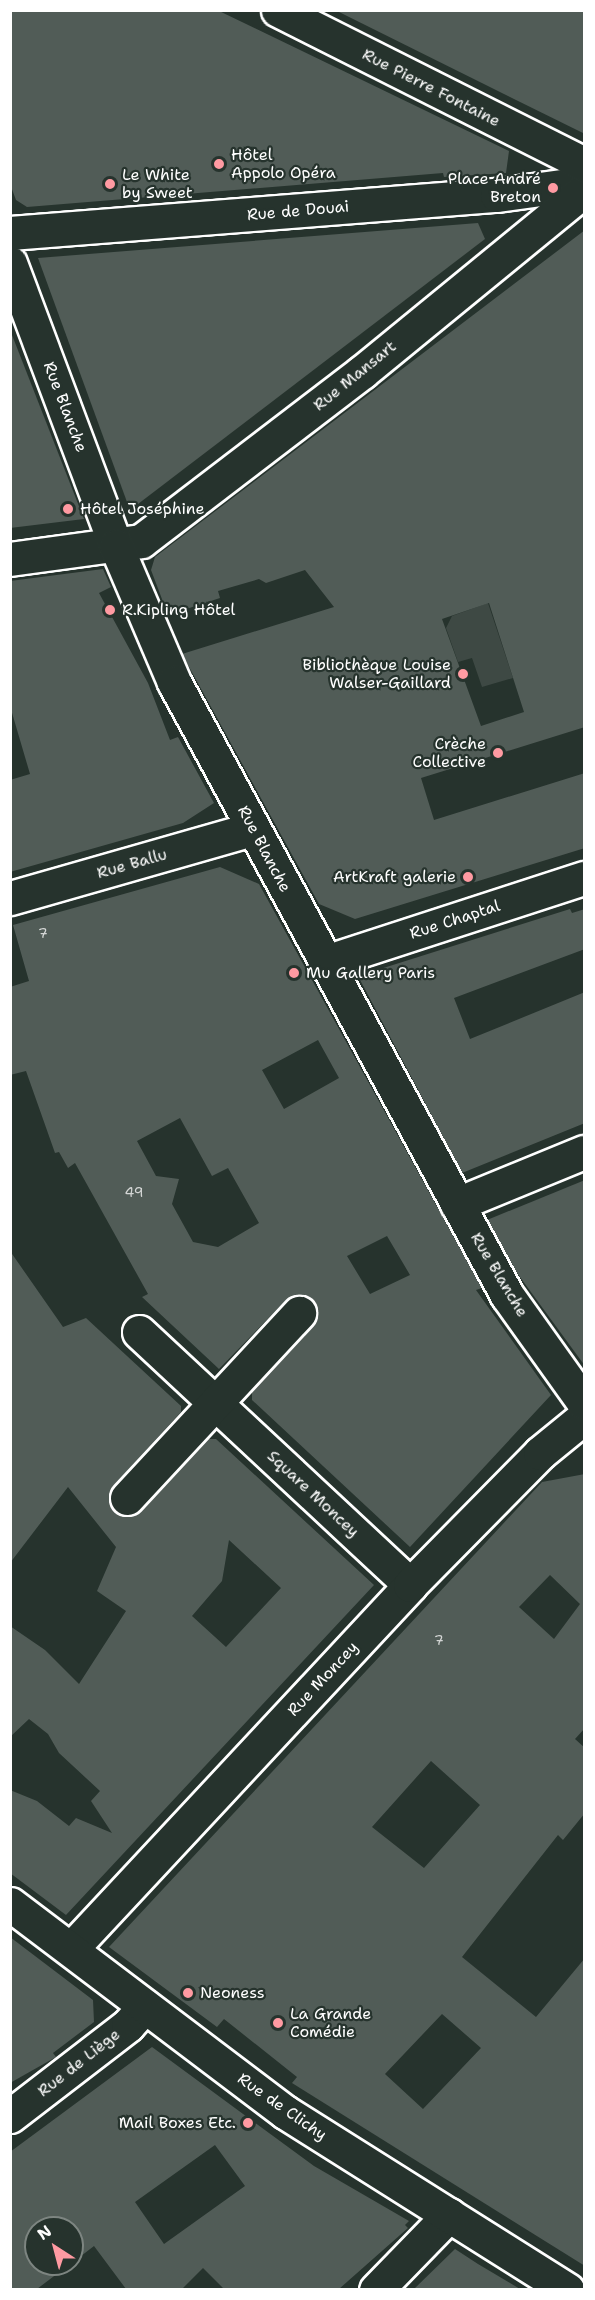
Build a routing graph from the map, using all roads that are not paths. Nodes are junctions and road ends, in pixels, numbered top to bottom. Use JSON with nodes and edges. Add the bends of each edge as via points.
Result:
{"nodes":[{"id":1,"x":278,"y":10,"type":"edge"},
{"id":2,"x":585,"y":164,"type":"edge"},
{"id":3,"x":585,"y":183,"type":"edge"},
{"id":4,"x":585,"y":190,"type":"edge"},
{"id":5,"x":10,"y":233,"type":"edge"},
{"id":6,"x":10,"y":262,"type":"edge"},
{"id":7,"x":116,"y":546,"type":"junction"},
{"id":8,"x":10,"y":559,"type":"edge"},
{"id":9,"x":252,"y":829,"type":"junction"},
{"id":10,"x":585,"y":878,"type":"edge"},
{"id":11,"x":10,"y":898,"type":"edge"},
{"id":12,"x":325,"y":962,"type":"junction"},
{"id":13,"x":585,"y":1152,"type":"edge"},
{"id":14,"x":457,"y":1204,"type":"junction"},
{"id":15,"x":299,"y":1313,"type":"dead end"},
{"id":16,"x":139,"y":1332,"type":"dead end"},
{"id":17,"x":216,"y":1403,"type":"junction"},
{"id":18,"x":585,"y":1403,"type":"edge"},
{"id":19,"x":585,"y":1417,"type":"edge"},
{"id":20,"x":127,"y":1498,"type":"dead end"},
{"id":21,"x":410,"y":1586,"type":"junction"},
{"id":22,"x":10,"y":1904,"type":"edge"},
{"id":23,"x":71,"y":1950,"type":"junction"},
{"id":24,"x":145,"y":2006,"type":"junction"},
{"id":25,"x":10,"y":2116,"type":"edge"},
{"id":26,"x":449,"y":2215,"type":"junction"},
{"id":27,"x":376,"y":2289,"type":"edge"},
{"id":28,"x":568,"y":2289,"type":"edge"}],
"edges":[{"from":1,"to":2,"type":"street","name":"Rue Pierre Fontaine"},
{"from":3,"to":5,"type":"street","name":"Rue de Douai","via":[[497,195]]},
{"from":4,"to":7,"type":"street","name":"Rue Mansart","via":[[362,372],[141,541]]},
{"from":6,"to":7,"type":"street","name":"Rue Blanche"},
{"from":7,"to":8,"type":"street","name":"Rue Mansart"},
{"from":7,"to":9,"type":"street","name":"Rue Blanche","via":[[160,654]]},
{"from":9,"to":11,"type":"street","name":"Rue Ballu"},
{"from":9,"to":12,"type":"street","name":"Rue Blanche"},
{"from":10,"to":12,"type":"street","name":"Rue Chaptal"},
{"from":12,"to":14,"type":"street","name":"Rue Blanche"},
{"from":13,"to":14,"type":"street"},
{"from":14,"to":18,"type":"street","name":"Rue Blanche","via":[[507,1295]]},
{"from":15,"to":17,"type":"street"},
{"from":16,"to":17,"type":"street","name":"Square Moncey"},
{"from":17,"to":20,"type":"street"},
{"from":17,"to":21,"type":"street","name":"Square Moncey"},
{"from":19,"to":21,"type":"street","name":"Rue Moncey","via":[[540,1453]]},
{"from":21,"to":23,"type":"street","name":"Rue Moncey"},
{"from":22,"to":23,"type":"street","name":"Rue de Clichy"},
{"from":23,"to":24,"type":"street","name":"Rue de Clichy"},
{"from":24,"to":25,"type":"street","name":"Rue de Liège","via":[[128,2025]]},
{"from":24,"to":26,"type":"street","name":"Rue de Clichy","via":[[285,2112]]},
{"from":26,"to":27,"type":"street"},
{"from":26,"to":28,"type":"street","name":"Rue de Clichy"}]}
